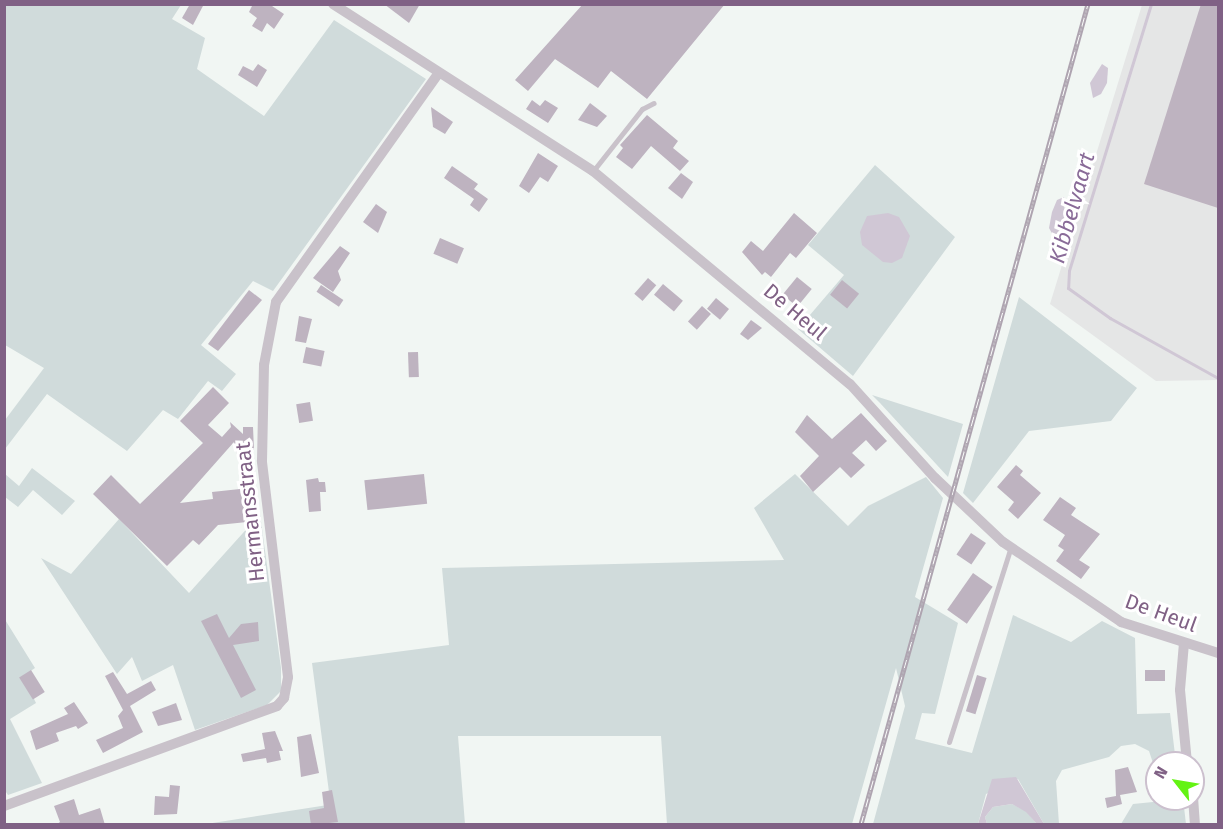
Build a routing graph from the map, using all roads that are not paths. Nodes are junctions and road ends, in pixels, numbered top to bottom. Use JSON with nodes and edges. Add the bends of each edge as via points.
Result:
{"nodes":[{"id":1,"x":333,"y":4,"type":"edge"},
{"id":2,"x":439,"y":73,"type":"junction"},
{"id":3,"x":654,"y":103,"type":"dead end"},
{"id":4,"x":593,"y":171,"type":"junction"},
{"id":5,"x":1011,"y":547,"type":"junction"},
{"id":6,"x":1184,"y":643,"type":"junction"},
{"id":7,"x":1218,"y":653,"type":"edge"},
{"id":8,"x":950,"y":742,"type":"dead end"},
{"id":9,"x":1186,"y":751,"type":"edge"},
{"id":10,"x":4,"y":806,"type":"edge"}],
"edges":[{"from":1,"to":2,"type":"street","name":"De Heul"},
{"from":2,"to":4,"type":"street","name":"De Heul"},
{"from":2,"to":10,"type":"street","name":"Hermansstraat","via":[[276,302],[264,365],[262,461],[288,678],[284,698],[277,706]]},
{"from":3,"to":4,"type":"lane","via":[[642,109]]},
{"from":4,"to":5,"type":"street","name":"De Heul","via":[[850,384],[935,478]]},
{"from":5,"to":6,"type":"street","name":"De Heul","via":[[1121,622]]},
{"from":5,"to":8,"type":"lane"},
{"from":6,"to":7,"type":"street","name":"De Heul"},
{"from":6,"to":9,"type":"street","via":[[1180,690]]}]}
